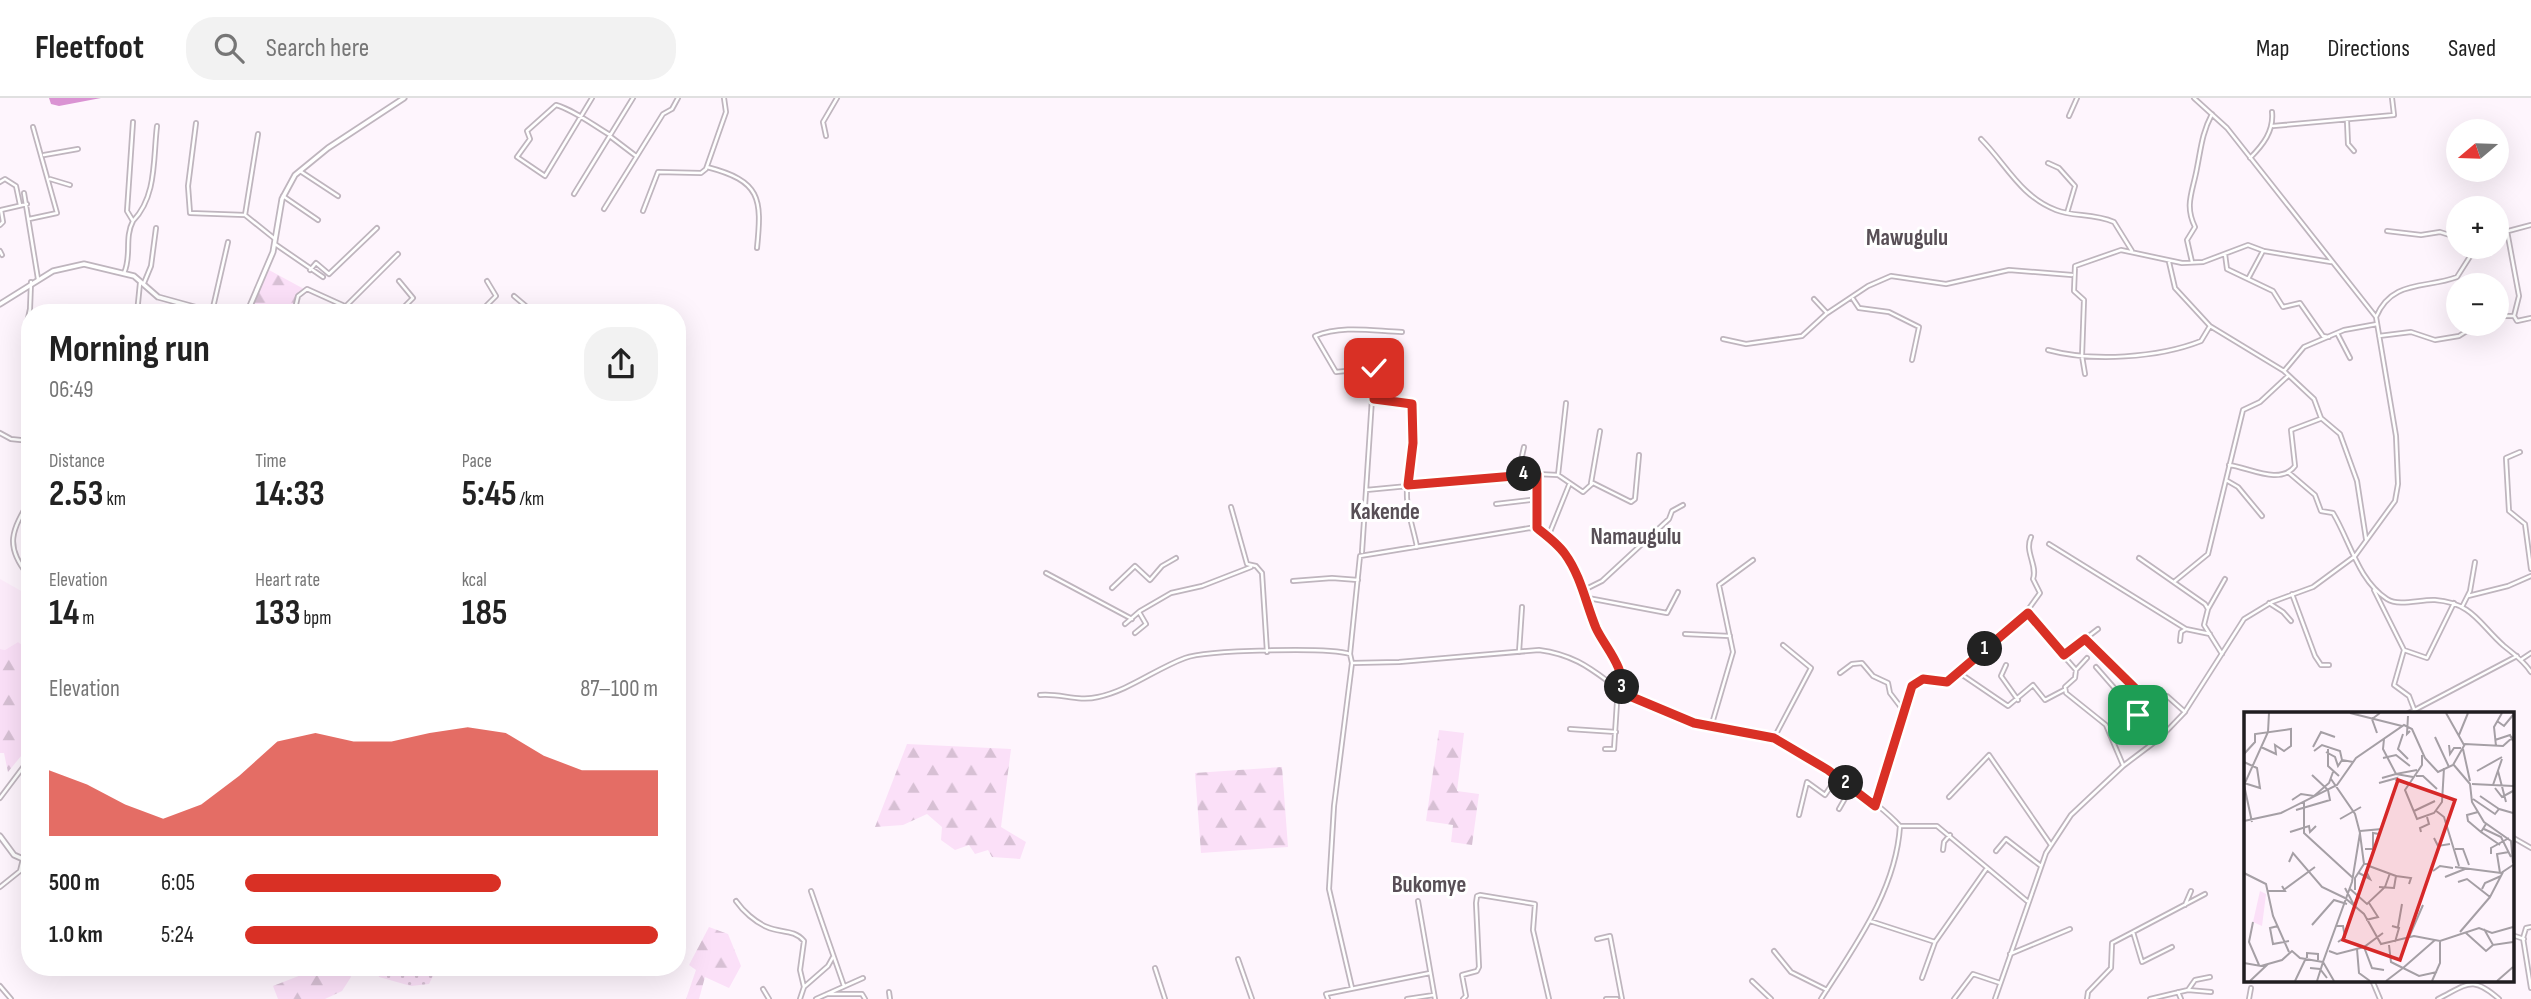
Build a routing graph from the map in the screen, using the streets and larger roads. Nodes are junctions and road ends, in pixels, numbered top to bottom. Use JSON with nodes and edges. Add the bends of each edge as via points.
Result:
{"nodes":[{"id":1,"x":404,"y":98,"type":"edge"},
{"id":2,"x":592,"y":98,"type":"edge"},
{"id":3,"x":633,"y":98,"type":"edge"},
{"id":4,"x":678,"y":98,"type":"edge"},
{"id":5,"x":724,"y":98,"type":"edge"},
{"id":6,"x":837,"y":98,"type":"edge"},
{"id":7,"x":2077,"y":98,"type":"edge"},
{"id":8,"x":2194,"y":98,"type":"edge"},
{"id":9,"x":2392,"y":98,"type":"edge"},
{"id":10,"x":2272,"y":112,"type":"dead end"},
{"id":11,"x":2212,"y":114,"type":"junction"},
{"id":12,"x":2069,"y":116,"type":"dead end"},
{"id":13,"x":581,"y":118,"type":"junction"},
{"id":14,"x":2347,"y":121,"type":"junction"},
{"id":15,"x":133,"y":122,"type":"dead end"},
{"id":16,"x":196,"y":123,"type":"dead end"},
{"id":17,"x":157,"y":126,"type":"dead end"},
{"id":18,"x":2273,"y":126,"type":"junction"},
{"id":19,"x":33,"y":127,"type":"dead end"},
{"id":20,"x":258,"y":134,"type":"dead end"},
{"id":21,"x":610,"y":136,"type":"junction"},
{"id":22,"x":827,"y":136,"type":"dead end"},
{"id":23,"x":1980,"y":139,"type":"dead end"},
{"id":24,"x":78,"y":149,"type":"dead end"},
{"id":25,"x":2354,"y":151,"type":"dead end"},
{"id":26,"x":43,"y":155,"type":"junction"},
{"id":27,"x":636,"y":156,"type":"junction"},
{"id":28,"x":2250,"y":158,"type":"junction"},
{"id":29,"x":2048,"y":163,"type":"dead end"},
{"id":30,"x":707,"y":167,"type":"junction"},
{"id":31,"x":300,"y":171,"type":"junction"},
{"id":32,"x":49,"y":179,"type":"junction"},
{"id":33,"x":0,"y":182,"type":"edge"},
{"id":34,"x":70,"y":185,"type":"dead end"},
{"id":35,"x":24,"y":193,"type":"dead end"},
{"id":36,"x":574,"y":194,"type":"dead end"},
{"id":37,"x":283,"y":196,"type":"junction"},
{"id":38,"x":338,"y":196,"type":"dead end"},
{"id":39,"x":27,"y":204,"type":"junction"},
{"id":40,"x":20,"y":205,"type":"junction"},
{"id":41,"x":1,"y":209,"type":"edge"},
{"id":42,"x":604,"y":209,"type":"dead end"},
{"id":43,"x":643,"y":211,"type":"dead end"},
{"id":44,"x":2067,"y":213,"type":"junction"},
{"id":45,"x":245,"y":215,"type":"junction"},
{"id":46,"x":29,"y":219,"type":"junction"},
{"id":47,"x":318,"y":220,"type":"dead end"},
{"id":48,"x":133,"y":221,"type":"junction"},
{"id":49,"x":0,"y":225,"type":"edge"},
{"id":50,"x":2531,"y":225,"type":"edge"},
{"id":51,"x":156,"y":228,"type":"dead end"},
{"id":52,"x":377,"y":228,"type":"dead end"},
{"id":53,"x":2509,"y":230,"type":"edge"},
{"id":54,"x":2387,"y":231,"type":"dead end"},
{"id":55,"x":2446,"y":234,"type":"edge"},
{"id":56,"x":275,"y":241,"type":"junction"},
{"id":57,"x":228,"y":242,"type":"dead end"},
{"id":58,"x":2509,"y":242,"type":"edge"},
{"id":59,"x":757,"y":248,"type":"dead end"},
{"id":60,"x":2264,"y":250,"type":"junction"},
{"id":61,"x":2132,"y":251,"type":"junction"},
{"id":62,"x":398,"y":254,"type":"dead end"},
{"id":63,"x":2225,"y":254,"type":"junction"},
{"id":64,"x":2468,"y":259,"type":"edge"},
{"id":65,"x":2168,"y":261,"type":"junction"},
{"id":66,"x":2192,"y":262,"type":"junction"},
{"id":67,"x":2331,"y":262,"type":"junction"},
{"id":68,"x":310,"y":270,"type":"junction"},
{"id":69,"x":124,"y":273,"type":"junction"},
{"id":70,"x":2072,"y":275,"type":"junction"},
{"id":71,"x":323,"y":278,"type":"dead end"},
{"id":72,"x":38,"y":279,"type":"junction"},
{"id":73,"x":2248,"y":279,"type":"junction"},
{"id":74,"x":142,"y":281,"type":"junction"},
{"id":75,"x":399,"y":281,"type":"dead end"},
{"id":76,"x":487,"y":281,"type":"dead end"},
{"id":77,"x":31,"y":282,"type":"junction"},
{"id":78,"x":514,"y":296,"type":"dead end"},
{"id":79,"x":1814,"y":299,"type":"dead end"},
{"id":80,"x":1853,"y":299,"type":"junction"},
{"id":81,"x":0,"y":304,"type":"edge"},
{"id":82,"x":31,"y":304,"type":"edge"},
{"id":83,"x":138,"y":304,"type":"edge"},
{"id":84,"x":183,"y":304,"type":"edge"},
{"id":85,"x":216,"y":304,"type":"edge"},
{"id":86,"x":250,"y":304,"type":"edge"},
{"id":87,"x":296,"y":304,"type":"edge"},
{"id":88,"x":341,"y":304,"type":"edge"},
{"id":89,"x":348,"y":304,"type":"edge"},
{"id":90,"x":407,"y":304,"type":"edge"},
{"id":91,"x":488,"y":304,"type":"edge"},
{"id":92,"x":523,"y":304,"type":"edge"},
{"id":93,"x":1827,"y":313,"type":"junction"},
{"id":94,"x":2509,"y":316,"type":"edge"},
{"id":95,"x":2514,"y":316,"type":"junction"},
{"id":96,"x":2376,"y":317,"type":"junction"},
{"id":97,"x":2531,"y":318,"type":"edge"},
{"id":98,"x":2376,"y":324,"type":"junction"},
{"id":99,"x":2210,"y":326,"type":"junction"},
{"id":100,"x":1402,"y":332,"type":"dead end"},
{"id":101,"x":2337,"y":333,"type":"junction"},
{"id":102,"x":2378,"y":336,"type":"junction"},
{"id":103,"x":2459,"y":336,"type":"edge"},
{"id":104,"x":2329,"y":337,"type":"junction"},
{"id":105,"x":1723,"y":339,"type":"dead end"},
{"id":106,"x":2048,"y":350,"type":"dead end"},
{"id":107,"x":2082,"y":356,"type":"junction"},
{"id":108,"x":2350,"y":358,"type":"dead end"},
{"id":109,"x":1912,"y":360,"type":"dead end"},
{"id":110,"x":2284,"y":371,"type":"junction"},
{"id":111,"x":2085,"y":374,"type":"dead end"},
{"id":112,"x":2289,"y":376,"type":"junction"},
{"id":113,"x":1374,"y":399,"type":"junction"},
{"id":114,"x":1566,"y":403,"type":"dead end"},
{"id":115,"x":2321,"y":418,"type":"junction"},
{"id":116,"x":1600,"y":430,"type":"dead end"},
{"id":117,"x":0,"y":433,"type":"edge"},
{"id":118,"x":21,"y":440,"type":"edge"},
{"id":119,"x":1524,"y":447,"type":"dead end"},
{"id":120,"x":2520,"y":452,"type":"dead end"},
{"id":121,"x":1639,"y":454,"type":"dead end"},
{"id":122,"x":2229,"y":465,"type":"junction"},
{"id":123,"x":2288,"y":472,"type":"junction"},
{"id":124,"x":1518,"y":474,"type":"junction"},
{"id":125,"x":1537,"y":474,"type":"junction"},
{"id":126,"x":1558,"y":475,"type":"junction"},
{"id":127,"x":2226,"y":480,"type":"junction"},
{"id":128,"x":1591,"y":483,"type":"junction"},
{"id":129,"x":1570,"y":484,"type":"junction"},
{"id":130,"x":1408,"y":485,"type":"junction"},
{"id":131,"x":1366,"y":490,"type":"junction"},
{"id":132,"x":1538,"y":499,"type":"junction"},
{"id":133,"x":1496,"y":504,"type":"dead end"},
{"id":134,"x":1683,"y":505,"type":"dead end"},
{"id":135,"x":1231,"y":507,"type":"dead end"},
{"id":136,"x":21,"y":514,"type":"edge"},
{"id":137,"x":2262,"y":516,"type":"dead end"},
{"id":138,"x":1537,"y":528,"type":"junction"},
{"id":139,"x":1548,"y":537,"type":"junction"},
{"id":140,"x":2031,"y":537,"type":"dead end"},
{"id":141,"x":2366,"y":539,"type":"junction"},
{"id":142,"x":2049,"y":544,"type":"dead end"},
{"id":143,"x":1417,"y":547,"type":"junction"},
{"id":144,"x":1363,"y":554,"type":"junction"},
{"id":145,"x":2355,"y":556,"type":"junction"},
{"id":146,"x":1176,"y":558,"type":"dead end"},
{"id":147,"x":2139,"y":558,"type":"dead end"},
{"id":148,"x":1753,"y":560,"type":"dead end"},
{"id":149,"x":2475,"y":562,"type":"dead end"},
{"id":150,"x":21,"y":566,"type":"edge"},
{"id":151,"x":1254,"y":566,"type":"junction"},
{"id":152,"x":2531,"y":569,"type":"edge"},
{"id":153,"x":1046,"y":573,"type":"dead end"},
{"id":154,"x":2531,"y":576,"type":"edge"},
{"id":155,"x":2225,"y":579,"type":"dead end"},
{"id":156,"x":1358,"y":580,"type":"junction"},
{"id":157,"x":1293,"y":581,"type":"dead end"},
{"id":158,"x":2175,"y":581,"type":"junction"},
{"id":159,"x":1112,"y":587,"type":"dead end"},
{"id":160,"x":2374,"y":587,"type":"junction"},
{"id":161,"x":1584,"y":590,"type":"junction"},
{"id":162,"x":1678,"y":592,"type":"dead end"},
{"id":163,"x":2292,"y":594,"type":"junction"},
{"id":164,"x":2468,"y":596,"type":"junction"},
{"id":165,"x":1588,"y":598,"type":"junction"},
{"id":166,"x":2270,"y":603,"type":"junction"},
{"id":167,"x":2454,"y":603,"type":"junction"},
{"id":168,"x":1522,"y":607,"type":"dead end"},
{"id":169,"x":2462,"y":607,"type":"junction"},
{"id":170,"x":2208,"y":609,"type":"junction"},
{"id":171,"x":1139,"y":612,"type":"junction"},
{"id":172,"x":2025,"y":614,"type":"junction"},
{"id":173,"x":1132,"y":619,"type":"junction"},
{"id":174,"x":2291,"y":621,"type":"dead end"},
{"id":175,"x":1125,"y":624,"type":"dead end"},
{"id":176,"x":2098,"y":629,"type":"dead end"},
{"id":177,"x":2186,"y":629,"type":"junction"},
{"id":178,"x":1135,"y":633,"type":"dead end"},
{"id":179,"x":1685,"y":634,"type":"dead end"},
{"id":180,"x":2210,"y":634,"type":"junction"},
{"id":181,"x":1730,"y":636,"type":"junction"},
{"id":182,"x":2085,"y":639,"type":"junction"},
{"id":183,"x":2180,"y":641,"type":"dead end"},
{"id":184,"x":1783,"y":645,"type":"dead end"},
{"id":185,"x":2404,"y":650,"type":"junction"},
{"id":186,"x":1267,"y":652,"type":"junction"},
{"id":187,"x":1519,"y":652,"type":"junction"},
{"id":188,"x":2531,"y":653,"type":"edge"},
{"id":189,"x":1350,"y":654,"type":"junction"},
{"id":190,"x":2222,"y":654,"type":"junction"},
{"id":191,"x":2064,"y":655,"type":"junction"},
{"id":192,"x":2517,"y":656,"type":"junction"},
{"id":193,"x":2087,"y":658,"type":"dead end"},
{"id":194,"x":2522,"y":659,"type":"junction"},
{"id":195,"x":1352,"y":663,"type":"junction"},
{"id":196,"x":2006,"y":665,"type":"dead end"},
{"id":197,"x":2329,"y":665,"type":"dead end"},
{"id":198,"x":2096,"y":667,"type":"dead end"},
{"id":199,"x":2076,"y":670,"type":"junction"},
{"id":200,"x":1958,"y":672,"type":"junction"},
{"id":201,"x":2531,"y":672,"type":"edge"},
{"id":202,"x":1840,"y":673,"type":"dead end"},
{"id":203,"x":2064,"y":690,"type":"junction"},
{"id":204,"x":1620,"y":692,"type":"junction"},
{"id":205,"x":1040,"y":695,"type":"dead end"},
{"id":206,"x":2018,"y":700,"type":"junction"},
{"id":207,"x":2152,"y":705,"type":"junction"},
{"id":208,"x":2414,"y":709,"type":"junction"},
{"id":209,"x":1903,"y":710,"type":"junction"},
{"id":210,"x":2185,"y":712,"type":"junction"},
{"id":211,"x":2410,"y":712,"type":"edge"},
{"id":212,"x":1710,"y":727,"type":"junction"},
{"id":213,"x":1570,"y":729,"type":"dead end"},
{"id":214,"x":1616,"y":732,"type":"junction"},
{"id":215,"x":1774,"y":738,"type":"junction"},
{"id":216,"x":1605,"y":749,"type":"dead end"},
{"id":217,"x":2123,"y":766,"type":"junction"},
{"id":218,"x":21,"y":770,"type":"edge"},
{"id":219,"x":1837,"y":777,"type":"junction"},
{"id":220,"x":1851,"y":788,"type":"junction"},
{"id":221,"x":0,"y":797,"type":"edge"},
{"id":222,"x":1949,"y":797,"type":"dead end"},
{"id":223,"x":1875,"y":806,"type":"junction"},
{"id":224,"x":1839,"y":809,"type":"dead end"},
{"id":225,"x":1799,"y":815,"type":"dead end"},
{"id":226,"x":1900,"y":827,"type":"junction"},
{"id":227,"x":1950,"y":835,"type":"junction"},
{"id":228,"x":0,"y":836,"type":"edge"},
{"id":229,"x":2514,"y":838,"type":"edge"},
{"id":230,"x":2051,"y":845,"type":"junction"},
{"id":231,"x":2531,"y":848,"type":"edge"},
{"id":232,"x":1943,"y":850,"type":"dead end"},
{"id":233,"x":1996,"y":850,"type":"dead end"},
{"id":234,"x":21,"y":858,"type":"edge"},
{"id":235,"x":2040,"y":866,"type":"junction"},
{"id":236,"x":21,"y":867,"type":"edge"},
{"id":237,"x":1987,"y":868,"type":"junction"},
{"id":238,"x":0,"y":887,"type":"edge"},
{"id":239,"x":811,"y":891,"type":"dead end"},
{"id":240,"x":2191,"y":891,"type":"dead end"},
{"id":241,"x":2205,"y":894,"type":"dead end"},
{"id":242,"x":736,"y":901,"type":"dead end"},
{"id":243,"x":1418,"y":901,"type":"dead end"},
{"id":244,"x":2027,"y":901,"type":"junction"},
{"id":245,"x":2185,"y":905,"type":"junction"},
{"id":246,"x":1870,"y":921,"type":"junction"},
{"id":247,"x":2531,"y":927,"type":"edge"},
{"id":248,"x":2070,"y":929,"type":"dead end"},
{"id":249,"x":2133,"y":932,"type":"junction"},
{"id":250,"x":2514,"y":936,"type":"edge"},
{"id":251,"x":1597,"y":939,"type":"dead end"},
{"id":252,"x":2524,"y":939,"type":"junction"},
{"id":253,"x":1935,"y":942,"type":"junction"},
{"id":254,"x":2172,"y":947,"type":"dead end"},
{"id":255,"x":1774,"y":951,"type":"dead end"},
{"id":256,"x":2010,"y":954,"type":"junction"},
{"id":257,"x":833,"y":956,"type":"junction"},
{"id":258,"x":1238,"y":959,"type":"dead end"},
{"id":259,"x":1155,"y":968,"type":"dead end"},
{"id":260,"x":1430,"y":973,"type":"junction"},
{"id":261,"x":2210,"y":977,"type":"dead end"},
{"id":262,"x":863,"y":978,"type":"dead end"},
{"id":263,"x":1922,"y":978,"type":"dead end"},
{"id":264,"x":1752,"y":981,"type":"dead end"},
{"id":265,"x":2373,"y":982,"type":"edge"},
{"id":266,"x":2000,"y":983,"type":"junction"},
{"id":267,"x":0,"y":986,"type":"edge"},
{"id":268,"x":844,"y":986,"type":"junction"},
{"id":269,"x":804,"y":987,"type":"junction"},
{"id":270,"x":1352,"y":988,"type":"junction"},
{"id":271,"x":2251,"y":988,"type":"dead end"},
{"id":272,"x":2531,"y":988,"type":"edge"},
{"id":273,"x":763,"y":989,"type":"dead end"},
{"id":274,"x":1827,"y":990,"type":"junction"},
{"id":275,"x":2188,"y":990,"type":"junction"},
{"id":276,"x":889,"y":992,"type":"dead end"},
{"id":277,"x":2178,"y":992,"type":"junction"},
{"id":278,"x":2211,"y":992,"type":"dead end"},
{"id":279,"x":827,"y":994,"type":"junction"},
{"id":280,"x":855,"y":997,"type":"edge"},
{"id":281,"x":1434,"y":997,"type":"edge"},
{"id":282,"x":11,"y":999,"type":"edge"},
{"id":283,"x":769,"y":999,"type":"edge"},
{"id":284,"x":800,"y":999,"type":"edge"},
{"id":285,"x":816,"y":999,"type":"edge"},
{"id":286,"x":865,"y":999,"type":"edge"},
{"id":287,"x":890,"y":999,"type":"edge"},
{"id":288,"x":1165,"y":999,"type":"edge"},
{"id":289,"x":1252,"y":999,"type":"edge"},
{"id":290,"x":1328,"y":999,"type":"edge"},
{"id":291,"x":1407,"y":999,"type":"edge"},
{"id":292,"x":1463,"y":999,"type":"edge"},
{"id":293,"x":1549,"y":999,"type":"edge"},
{"id":294,"x":1606,"y":999,"type":"edge"},
{"id":295,"x":1617,"y":999,"type":"edge"},
{"id":296,"x":1622,"y":999,"type":"edge"},
{"id":297,"x":1771,"y":999,"type":"edge"},
{"id":298,"x":1821,"y":999,"type":"edge"},
{"id":299,"x":1954,"y":999,"type":"edge"},
{"id":300,"x":1995,"y":999,"type":"edge"},
{"id":301,"x":2087,"y":999,"type":"edge"},
{"id":302,"x":2150,"y":999,"type":"edge"},
{"id":303,"x":2181,"y":999,"type":"edge"},
{"id":304,"x":2249,"y":999,"type":"edge"},
{"id":305,"x":2380,"y":999,"type":"edge"},
{"id":306,"x":2438,"y":999,"type":"edge"},
{"id":307,"x":2499,"y":999,"type":"edge"}],
"edges":[{"from":1,"to":31,"type":"street"},
{"from":2,"to":13,"type":"street"},
{"from":3,"to":21,"type":"street"},
{"from":4,"to":27,"type":"street"},
{"from":5,"to":30,"type":"street","via":[[726,112]]},
{"from":6,"to":22,"type":"street","via":[[823,122]]},
{"from":7,"to":12,"type":"street"},
{"from":8,"to":11,"type":"street"},
{"from":9,"to":14,"type":"street","via":[[2394,115]]},
{"from":10,"to":18,"type":"street"},
{"from":11,"to":28,"type":"street"},
{"from":11,"to":66,"type":"street","via":[[2202,134],[2189,196],[2195,228],[2187,240]]},
{"from":13,"to":13,"type":"street","via":[[553,106],[527,131],[530,139],[517,157],[545,176]]},
{"from":13,"to":21,"type":"street"},
{"from":14,"to":18,"type":"street"},
{"from":14,"to":25,"type":"street","via":[[2348,144]]},
{"from":15,"to":48,"type":"street","via":[[127,211]]},
{"from":16,"to":45,"type":"street","via":[[188,186],[190,213]]},
{"from":17,"to":48,"type":"street","via":[[149,198]]},
{"from":18,"to":28,"type":"street"},
{"from":19,"to":26,"type":"street"},
{"from":20,"to":45,"type":"street"},
{"from":21,"to":27,"type":"street"},
{"from":21,"to":36,"type":"street"},
{"from":23,"to":44,"type":"street","via":[[2023,189]]},
{"from":24,"to":26,"type":"street"},
{"from":26,"to":32,"type":"street"},
{"from":27,"to":42,"type":"street"},
{"from":28,"to":67,"type":"street"},
{"from":29,"to":44,"type":"street","via":[[2075,186]]},
{"from":30,"to":43,"type":"street","via":[[701,173],[658,172]]},
{"from":30,"to":59,"type":"street","via":[[738,177],[757,199],[761,210]]},
{"from":31,"to":37,"type":"street"},
{"from":31,"to":38,"type":"street"},
{"from":32,"to":34,"type":"street"},
{"from":32,"to":46,"type":"street","via":[[57,213]]},
{"from":33,"to":40,"type":"street","via":[[5,179],[16,186]]},
{"from":35,"to":39,"type":"street"},
{"from":37,"to":47,"type":"street"},
{"from":37,"to":56,"type":"street"},
{"from":39,"to":40,"type":"street"},
{"from":39,"to":46,"type":"street"},
{"from":40,"to":41,"type":"street"},
{"from":41,"to":49,"type":"street","via":[[4,222]]},
{"from":44,"to":61,"type":"street","via":[[2114,222]]},
{"from":45,"to":56,"type":"street"},
{"from":46,"to":72,"type":"street"},
{"from":48,"to":69,"type":"street"},
{"from":50,"to":53,"type":"street"},
{"from":51,"to":74,"type":"street","via":[[151,266]]},
{"from":52,"to":68,"type":"street","via":[[329,274],[316,262]]},
{"from":54,"to":55,"type":"street"},
{"from":56,"to":68,"type":"street"},
{"from":56,"to":86,"type":"street"},
{"from":57,"to":85,"type":"street"},
{"from":58,"to":95,"type":"street","via":[[2519,296]]},
{"from":60,"to":63,"type":"street","via":[[2248,245]]},
{"from":60,"to":67,"type":"street"},
{"from":60,"to":73,"type":"street"},
{"from":61,"to":65,"type":"street"},
{"from":61,"to":70,"type":"street","via":[[2106,253],[2075,266]]},
{"from":62,"to":89,"type":"street"},
{"from":63,"to":66,"type":"street"},
{"from":63,"to":73,"type":"street","via":[[2227,270]]},
{"from":64,"to":96,"type":"street","via":[[2456,277],[2412,285],[2380,306]]},
{"from":65,"to":66,"type":"street"},
{"from":65,"to":99,"type":"street","via":[[2175,288]]},
{"from":67,"to":96,"type":"street"},
{"from":68,"to":71,"type":"street"},
{"from":69,"to":72,"type":"street","via":[[84,264]]},
{"from":69,"to":74,"type":"street"},
{"from":70,"to":80,"type":"street","via":[[2009,270],[1946,284],[1899,275],[1881,279]]},
{"from":70,"to":107,"type":"street","via":[[2074,290],[2084,300]]},
{"from":72,"to":77,"type":"street"},
{"from":73,"to":104,"type":"street","via":[[2273,291],[2283,307],[2300,303],[2323,336]]},
{"from":74,"to":83,"type":"street"},
{"from":74,"to":84,"type":"street","via":[[159,297]]},
{"from":75,"to":90,"type":"street","via":[[413,298]]},
{"from":76,"to":91,"type":"street","via":[[496,296]]},
{"from":77,"to":81,"type":"street"},
{"from":77,"to":82,"type":"street"},
{"from":78,"to":92,"type":"street"},
{"from":79,"to":93,"type":"street"},
{"from":80,"to":93,"type":"street"},
{"from":80,"to":109,"type":"street","via":[[1859,308],[1889,312],[1919,327]]},
{"from":87,"to":88,"type":"street","via":[[307,289]]},
{"from":93,"to":105,"type":"street","via":[[1802,336],[1746,344]]},
{"from":94,"to":95,"type":"street"},
{"from":95,"to":97,"type":"street","via":[[2517,320]]},
{"from":96,"to":98,"type":"street"},
{"from":98,"to":101,"type":"street"},
{"from":98,"to":102,"type":"street"},
{"from":99,"to":107,"type":"street","via":[[2204,339],[2196,343],[2130,356]]},
{"from":99,"to":110,"type":"street"},
{"from":100,"to":113,"type":"street","via":[[1328,331],[1315,336],[1336,372],[1374,368]]},
{"from":101,"to":104,"type":"street"},
{"from":101,"to":108,"type":"street"},
{"from":102,"to":103,"type":"street","via":[[2411,332],[2435,340]]},
{"from":102,"to":141,"type":"street","via":[[2396,436],[2398,484],[2395,501]]},
{"from":104,"to":110,"type":"street","via":[[2304,347]]},
{"from":106,"to":107,"type":"street"},
{"from":107,"to":111,"type":"street"},
{"from":110,"to":112,"type":"street"},
{"from":112,"to":115,"type":"street","via":[[2314,399]]},
{"from":112,"to":122,"type":"street","via":[[2260,402],[2243,410]]},
{"from":113,"to":130,"type":"street","via":[[1412,404]]},
{"from":113,"to":131,"type":"street"},
{"from":114,"to":126,"type":"street"},
{"from":115,"to":123,"type":"street","via":[[2291,430],[2295,466]]},
{"from":115,"to":141,"type":"street","via":[[2340,434],[2345,446],[2357,481]]},
{"from":116,"to":128,"type":"street"},
{"from":117,"to":118,"type":"street"},
{"from":119,"to":124,"type":"street"},
{"from":120,"to":152,"type":"street","via":[[2506,458],[2505,480],[2509,511],[2525,524]]},
{"from":121,"to":128,"type":"street","via":[[1633,502]]},
{"from":122,"to":123,"type":"street","via":[[2268,475]]},
{"from":122,"to":127,"type":"street"},
{"from":123,"to":145,"type":"street","via":[[2315,495],[2321,511],[2333,513]]},
{"from":124,"to":125,"type":"street"},
{"from":124,"to":130,"type":"street"},
{"from":125,"to":126,"type":"street"},
{"from":125,"to":132,"type":"street"},
{"from":126,"to":129,"type":"street"},
{"from":127,"to":137,"type":"street","via":[[2238,487]]},
{"from":127,"to":158,"type":"street","via":[[2208,554]]},
{"from":128,"to":129,"type":"street","via":[[1583,492]]},
{"from":129,"to":139,"type":"street"},
{"from":130,"to":131,"type":"street"},
{"from":130,"to":143,"type":"street"},
{"from":131,"to":144,"type":"street"},
{"from":132,"to":133,"type":"street"},
{"from":132,"to":138,"type":"street"},
{"from":134,"to":161,"type":"street","via":[[1618,567]]},
{"from":135,"to":151,"type":"street","via":[[1246,562]]},
{"from":136,"to":150,"type":"street","via":[[13,538]]},
{"from":138,"to":139,"type":"street"},
{"from":138,"to":143,"type":"street"},
{"from":139,"to":161,"type":"street","via":[[1564,552]]},
{"from":140,"to":172,"type":"street","via":[[2033,579],[2040,593]]},
{"from":141,"to":145,"type":"street"},
{"from":142,"to":177,"type":"street"},
{"from":143,"to":144,"type":"street"},
{"from":144,"to":156,"type":"street"},
{"from":145,"to":160,"type":"street"},
{"from":145,"to":163,"type":"street","via":[[2313,587]]},
{"from":146,"to":159,"type":"street","via":[[1150,580],[1137,566]]},
{"from":147,"to":158,"type":"street"},
{"from":148,"to":181,"type":"street","via":[[1719,586]]},
{"from":149,"to":164,"type":"street"},
{"from":151,"to":171,"type":"street","via":[[1171,593]]},
{"from":151,"to":186,"type":"street","via":[[1262,573]]},
{"from":153,"to":173,"type":"street"},
{"from":154,"to":164,"type":"street"},
{"from":155,"to":170,"type":"street"},
{"from":156,"to":157,"type":"street"},
{"from":156,"to":189,"type":"street"},
{"from":158,"to":170,"type":"street"},
{"from":160,"to":167,"type":"street","via":[[2390,601]]},
{"from":160,"to":185,"type":"street"},
{"from":161,"to":165,"type":"street"},
{"from":162,"to":165,"type":"street","via":[[1667,613]]},
{"from":163,"to":166,"type":"street"},
{"from":163,"to":197,"type":"street","via":[[2315,656],[2321,665]]},
{"from":164,"to":169,"type":"street"},
{"from":165,"to":204,"type":"street","via":[[1596,627],[1616,663],[1623,685]]},
{"from":166,"to":174,"type":"street"},
{"from":166,"to":190,"type":"street","via":[[2244,619]]},
{"from":167,"to":169,"type":"street"},
{"from":167,"to":185,"type":"street","via":[[2429,657]]},
{"from":168,"to":187,"type":"street"},
{"from":169,"to":192,"type":"street"},
{"from":170,"to":180,"type":"street","via":[[2203,621]]},
{"from":171,"to":173,"type":"street"},
{"from":171,"to":178,"type":"street","via":[[1146,624]]},
{"from":172,"to":191,"type":"street"},
{"from":172,"to":200,"type":"street"},
{"from":173,"to":175,"type":"street"},
{"from":176,"to":182,"type":"street"},
{"from":177,"to":180,"type":"street"},
{"from":177,"to":183,"type":"street"},
{"from":179,"to":181,"type":"street"},
{"from":180,"to":190,"type":"street"},
{"from":181,"to":212,"type":"street","via":[[1733,652]]},
{"from":182,"to":191,"type":"street"},
{"from":182,"to":207,"type":"street"},
{"from":184,"to":215,"type":"street","via":[[1810,666],[1811,672]]},
{"from":185,"to":208,"type":"street","via":[[2394,685],[2409,696]]},
{"from":186,"to":189,"type":"street","via":[[1316,649]]},
{"from":186,"to":205,"type":"street","via":[[1184,658],[1122,691],[1084,700]]},
{"from":187,"to":195,"type":"street"},
{"from":187,"to":204,"type":"street","via":[[1570,655]]},
{"from":188,"to":194,"type":"street"},
{"from":189,"to":195,"type":"street"},
{"from":190,"to":210,"type":"street"},
{"from":191,"to":199,"type":"street"},
{"from":192,"to":194,"type":"street"},
{"from":192,"to":208,"type":"street"},
{"from":193,"to":199,"type":"street"},
{"from":194,"to":201,"type":"street"},
{"from":195,"to":270,"type":"street","via":[[1329,889]]},
{"from":196,"to":206,"type":"street","via":[[2001,676]]},
{"from":198,"to":207,"type":"street","via":[[2138,715],[2143,716]]},
{"from":199,"to":203,"type":"street","via":[[2076,678]]},
{"from":200,"to":206,"type":"street","via":[[2007,705]]},
{"from":200,"to":209,"type":"street","via":[[1943,683],[1918,680]]},
{"from":202,"to":209,"type":"street","via":[[1863,663],[1873,676],[1888,682]]},
{"from":203,"to":206,"type":"street","via":[[2045,700],[2033,685]]},
{"from":203,"to":217,"type":"street","via":[[2106,725]]},
{"from":204,"to":212,"type":"street"},
{"from":204,"to":214,"type":"street"},
{"from":207,"to":210,"type":"street","via":[[2167,696]]},
{"from":208,"to":211,"type":"street"},
{"from":209,"to":223,"type":"street"},
{"from":210,"to":217,"type":"street"},
{"from":212,"to":215,"type":"street"},
{"from":213,"to":214,"type":"street"},
{"from":214,"to":216,"type":"street","via":[[1614,749]]},
{"from":215,"to":219,"type":"street"},
{"from":217,"to":230,"type":"street","via":[[2071,815]]},
{"from":218,"to":221,"type":"street"},
{"from":219,"to":220,"type":"street"},
{"from":219,"to":225,"type":"street","via":[[1825,795],[1807,782]]},
{"from":220,"to":223,"type":"street"},
{"from":220,"to":224,"type":"street"},
{"from":222,"to":230,"type":"street","via":[[1989,755]]},
{"from":223,"to":226,"type":"street"},
{"from":226,"to":227,"type":"street","via":[[1937,826]]},
{"from":226,"to":246,"type":"street","via":[[1893,863]]},
{"from":227,"to":232,"type":"street"},
{"from":227,"to":237,"type":"street"},
{"from":228,"to":234,"type":"street"},
{"from":229,"to":231,"type":"street"},
{"from":230,"to":235,"type":"street"},
{"from":233,"to":235,"type":"street","via":[[2006,839]]},
{"from":235,"to":244,"type":"street"},
{"from":236,"to":238,"type":"street"},
{"from":237,"to":244,"type":"street"},
{"from":237,"to":253,"type":"street"},
{"from":239,"to":257,"type":"street"},
{"from":240,"to":245,"type":"street"},
{"from":241,"to":245,"type":"street"},
{"from":242,"to":269,"type":"street","via":[[762,925],[792,932],[804,941],[800,970]]},
{"from":243,"to":260,"type":"street"},
{"from":244,"to":256,"type":"street"},
{"from":245,"to":249,"type":"street"},
{"from":246,"to":253,"type":"street"},
{"from":246,"to":274,"type":"street"},
{"from":247,"to":252,"type":"street","via":[[2526,928]]},
{"from":248,"to":256,"type":"street"},
{"from":249,"to":254,"type":"street","via":[[2142,962]]},
{"from":249,"to":301,"type":"street","via":[[2112,943],[2111,968]]},
{"from":250,"to":252,"type":"street"},
{"from":251,"to":296,"type":"street","via":[[1610,936]]},
{"from":252,"to":272,"type":"street"},
{"from":253,"to":263,"type":"street"},
{"from":255,"to":274,"type":"street","via":[[1791,972]]},
{"from":256,"to":266,"type":"street"},
{"from":257,"to":268,"type":"street"},
{"from":257,"to":269,"type":"street"},
{"from":258,"to":289,"type":"street"},
{"from":259,"to":288,"type":"street"},
{"from":260,"to":270,"type":"street"},
{"from":260,"to":281,"type":"street"},
{"from":261,"to":275,"type":"street","via":[[2195,980]]},
{"from":262,"to":268,"type":"street"},
{"from":264,"to":297,"type":"street"},
{"from":265,"to":305,"type":"street"},
{"from":266,"to":299,"type":"street","via":[[1973,974]]},
{"from":266,"to":300,"type":"street"},
{"from":267,"to":282,"type":"street"},
{"from":268,"to":279,"type":"street"},
{"from":269,"to":284,"type":"street"},
{"from":270,"to":290,"type":"street","via":[[1326,994]]},
{"from":271,"to":304,"type":"street"},
{"from":273,"to":283,"type":"street"},
{"from":274,"to":298,"type":"street"},
{"from":275,"to":277,"type":"street"},
{"from":275,"to":278,"type":"street"},
{"from":276,"to":287,"type":"street"},
{"from":277,"to":302,"type":"street"},
{"from":277,"to":303,"type":"street"},
{"from":279,"to":280,"type":"street"},
{"from":279,"to":285,"type":"street"},
{"from":280,"to":286,"type":"street","via":[[864,994]]},
{"from":281,"to":291,"type":"street"},
{"from":292,"to":293,"type":"street","via":[[1462,975],[1479,967],[1476,896],[1480,895],[1535,904],[1533,930]]},
{"from":294,"to":295,"type":"street"},
{"from":306,"to":307,"type":"street","via":[[2472,982],[2482,984]]}]}
